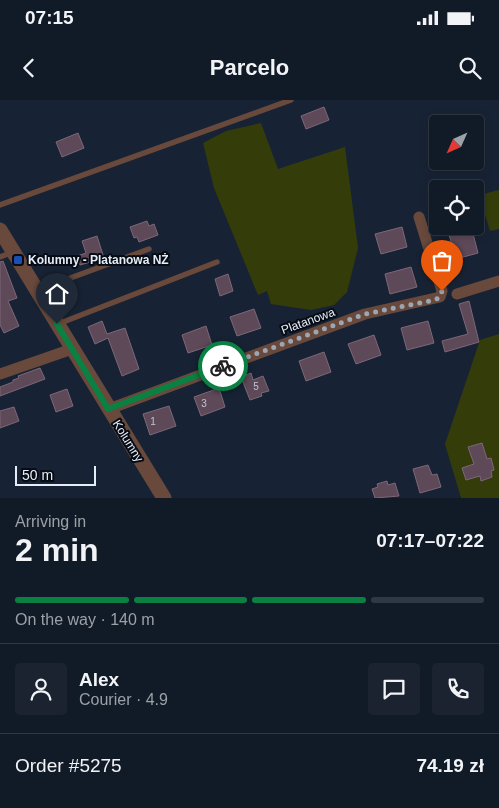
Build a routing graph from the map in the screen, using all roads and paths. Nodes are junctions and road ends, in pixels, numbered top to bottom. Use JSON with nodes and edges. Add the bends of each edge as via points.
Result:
{"nodes":[{"id":1,"x":291,"y":100,"type":"edge"},
{"id":2,"x":0,"y":205,"type":"edge"},
{"id":3,"x":419,"y":217,"type":"dead end"},
{"id":4,"x":0,"y":230,"type":"edge"},
{"id":5,"x":149,"y":249,"type":"dead end"},
{"id":6,"x":7,"y":255,"type":"edge"},
{"id":7,"x":217,"y":262,"type":"dead end"},
{"id":8,"x":499,"y":281,"type":"edge"},
{"id":9,"x":36,"y":291,"type":"junction"},
{"id":10,"x":457,"y":294,"type":"dead end"},
{"id":11,"x":57,"y":324,"type":"junction"},
{"id":12,"x":72,"y":349,"type":"junction"},
{"id":13,"x":0,"y":374,"type":"edge"},
{"id":14,"x":108,"y":409,"type":"junction"},
{"id":15,"x":164,"y":498,"type":"edge"}],
"edges":[{"from":1,"to":2,"type":"lane"},
{"from":3,"to":14,"type":"street","name":"Platanowa","via":[[442,291],[440,297],[365,314]]},
{"from":4,"to":6,"type":"street","name":"Kolumny"},
{"from":5,"to":9,"type":"lane"},
{"from":6,"to":9,"type":"street","name":"Kolumny"},
{"from":7,"to":11,"type":"lane"},
{"from":8,"to":10,"type":"street"},
{"from":9,"to":11,"type":"street","name":"Kolumny"},
{"from":11,"to":12,"type":"street","name":"Kolumny"},
{"from":12,"to":13,"type":"street"},
{"from":12,"to":14,"type":"street","name":"Kolumny"},
{"from":14,"to":15,"type":"street","name":"Kolumny"}]}
